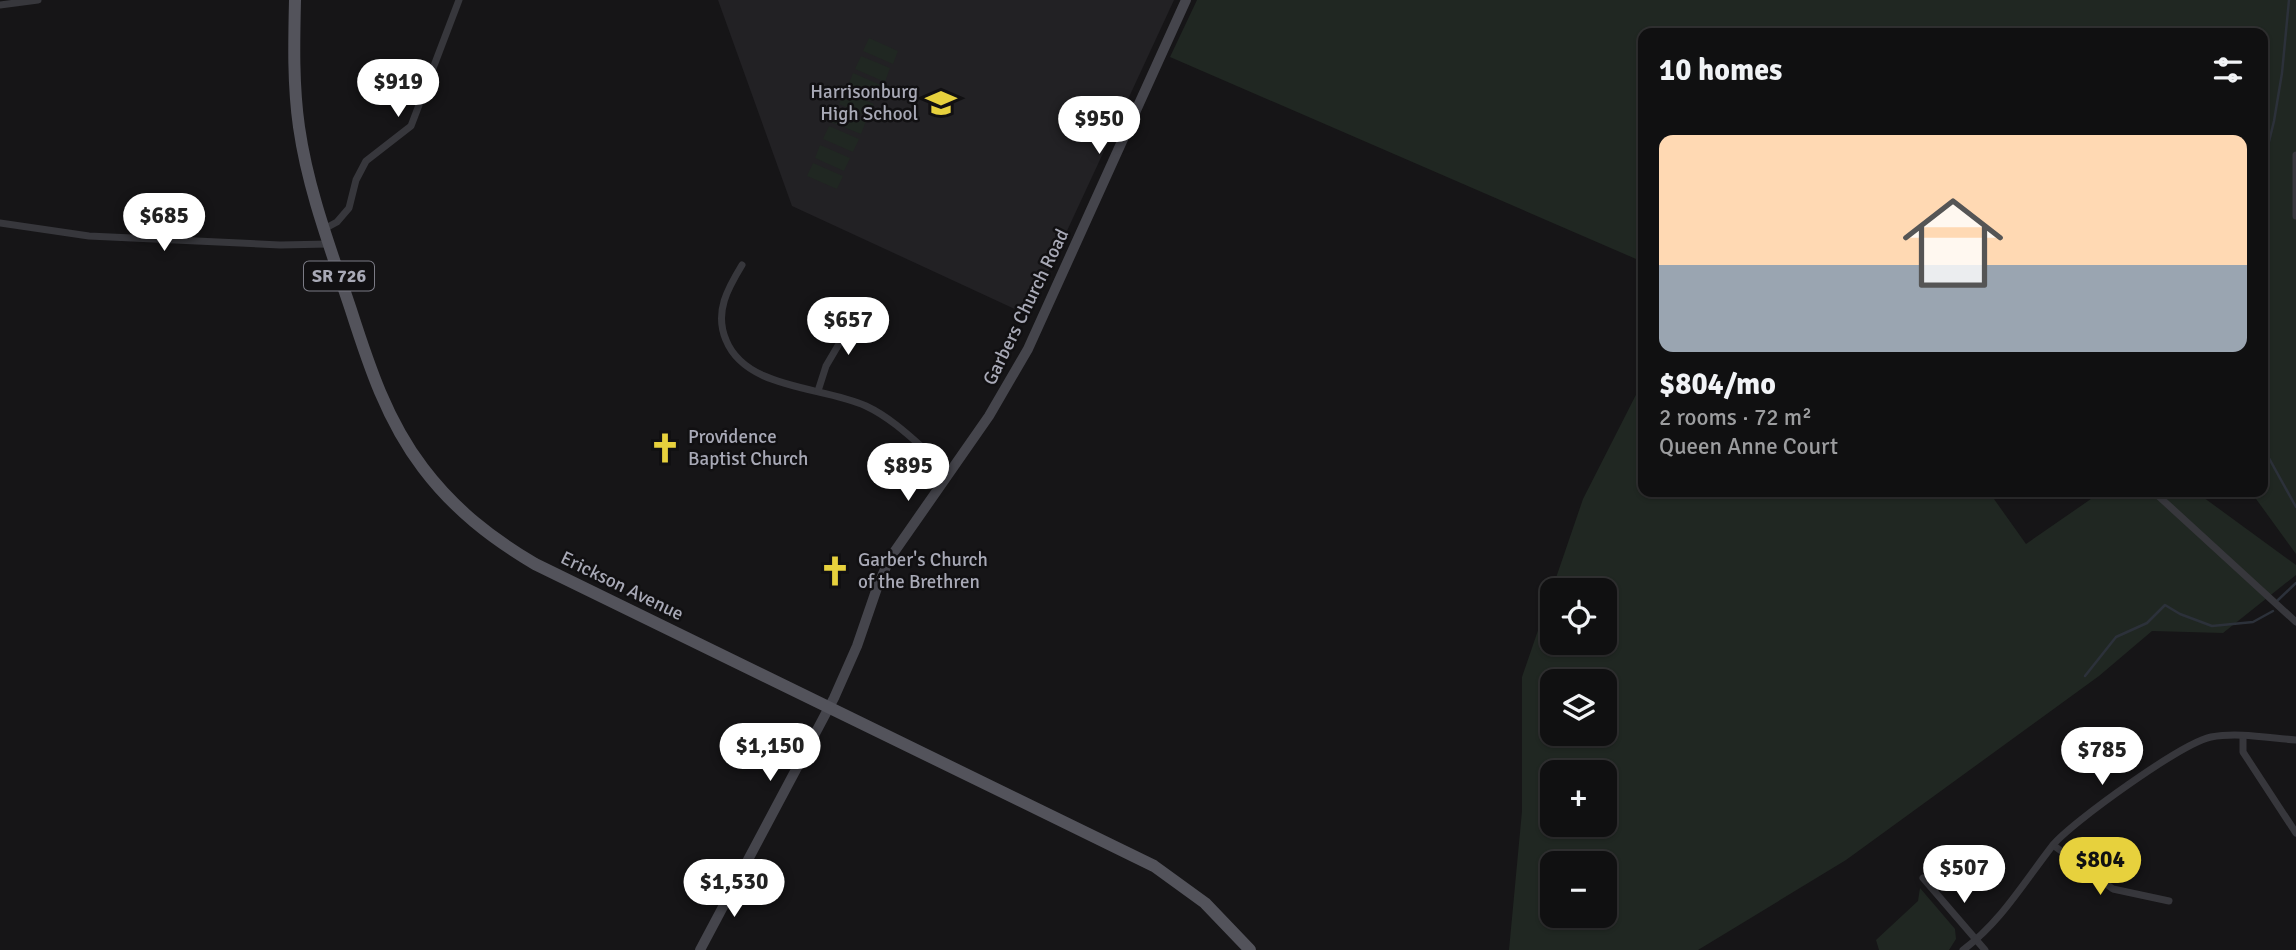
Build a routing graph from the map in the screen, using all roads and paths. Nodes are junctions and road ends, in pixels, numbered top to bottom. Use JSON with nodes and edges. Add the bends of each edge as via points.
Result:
{"nodes":[{"id":1,"x":37,"y":0,"type":"edge"},
{"id":2,"x":295,"y":0,"type":"edge"},
{"id":3,"x":459,"y":0,"type":"edge"},
{"id":4,"x":1186,"y":0,"type":"edge"},
{"id":5,"x":0,"y":5,"type":"edge"},
{"id":6,"x":2296,"y":155,"type":"edge"},
{"id":7,"x":2296,"y":216,"type":"edge"},
{"id":8,"x":0,"y":223,"type":"edge"},
{"id":9,"x":324,"y":229,"type":"junction"},
{"id":10,"x":329,"y":244,"type":"junction"},
{"id":11,"x":742,"y":265,"type":"dead end"},
{"id":12,"x":856,"y":315,"type":"dead end"},
{"id":13,"x":818,"y":391,"type":"junction"},
{"id":14,"x":950,"y":471,"type":"junction"},
{"id":15,"x":2159,"y":497,"type":"edge"},
{"id":16,"x":2296,"y":622,"type":"edge"},
{"id":17,"x":829,"y":708,"type":"junction"},
{"id":18,"x":2243,"y":736,"type":"junction"},
{"id":19,"x":2296,"y":740,"type":"edge"},
{"id":20,"x":2296,"y":833,"type":"edge"},
{"id":21,"x":2053,"y":845,"type":"junction"},
{"id":22,"x":1923,"y":878,"type":"dead end"},
{"id":23,"x":2169,"y":901,"type":"dead end"},
{"id":24,"x":1976,"y":940,"type":"junction"},
{"id":25,"x":700,"y":950,"type":"edge"},
{"id":26,"x":1250,"y":950,"type":"edge"},
{"id":27,"x":1963,"y":950,"type":"edge"},
{"id":28,"x":1985,"y":950,"type":"edge"}],
"edges":[{"from":1,"to":5,"type":"street"},
{"from":2,"to":9,"type":"main road","name":"Erickson Avenue","number":"SR 726","via":[[300,129]]},
{"from":3,"to":9,"type":"street","via":[[411,126],[366,161],[349,208]]},
{"from":4,"to":14,"type":"street","name":"Garbers Church Road","via":[[1028,349]]},
{"from":6,"to":7,"type":"street"},
{"from":8,"to":10,"type":"street","via":[[89,236]]},
{"from":9,"to":10,"type":"main road","name":"Erickson Avenue","number":"SR 726"},
{"from":10,"to":17,"type":"main road","name":"Erickson Avenue","number":"SR 726","via":[[387,411],[423,468],[470,520],[535,564]]},
{"from":11,"to":13,"type":"street","via":[[722,310],[722,329],[729,346],[740,361],[760,374]]},
{"from":12,"to":13,"type":"street","via":[[826,366]]},
{"from":13,"to":14,"type":"street","via":[[882,414]]},
{"from":14,"to":17,"type":"street","name":"Garbers Church Road","via":[[890,558],[858,646]]},
{"from":15,"to":16,"type":"street"},
{"from":17,"to":25,"type":"street","name":"Garbers Church Road"},
{"from":17,"to":26,"type":"main road","name":"Erickson Avenue","via":[[1154,866],[1205,903]]},
{"from":18,"to":19,"type":"street"},
{"from":18,"to":20,"type":"street","via":[[2243,752]]},
{"from":18,"to":21,"type":"street","via":[[2200,741],[2079,820]]},
{"from":21,"to":23,"type":"street","via":[[2113,889]]},
{"from":21,"to":24,"type":"street","via":[[2002,914]]},
{"from":22,"to":24,"type":"street"},
{"from":24,"to":27,"type":"street"},
{"from":24,"to":28,"type":"street"}]}
